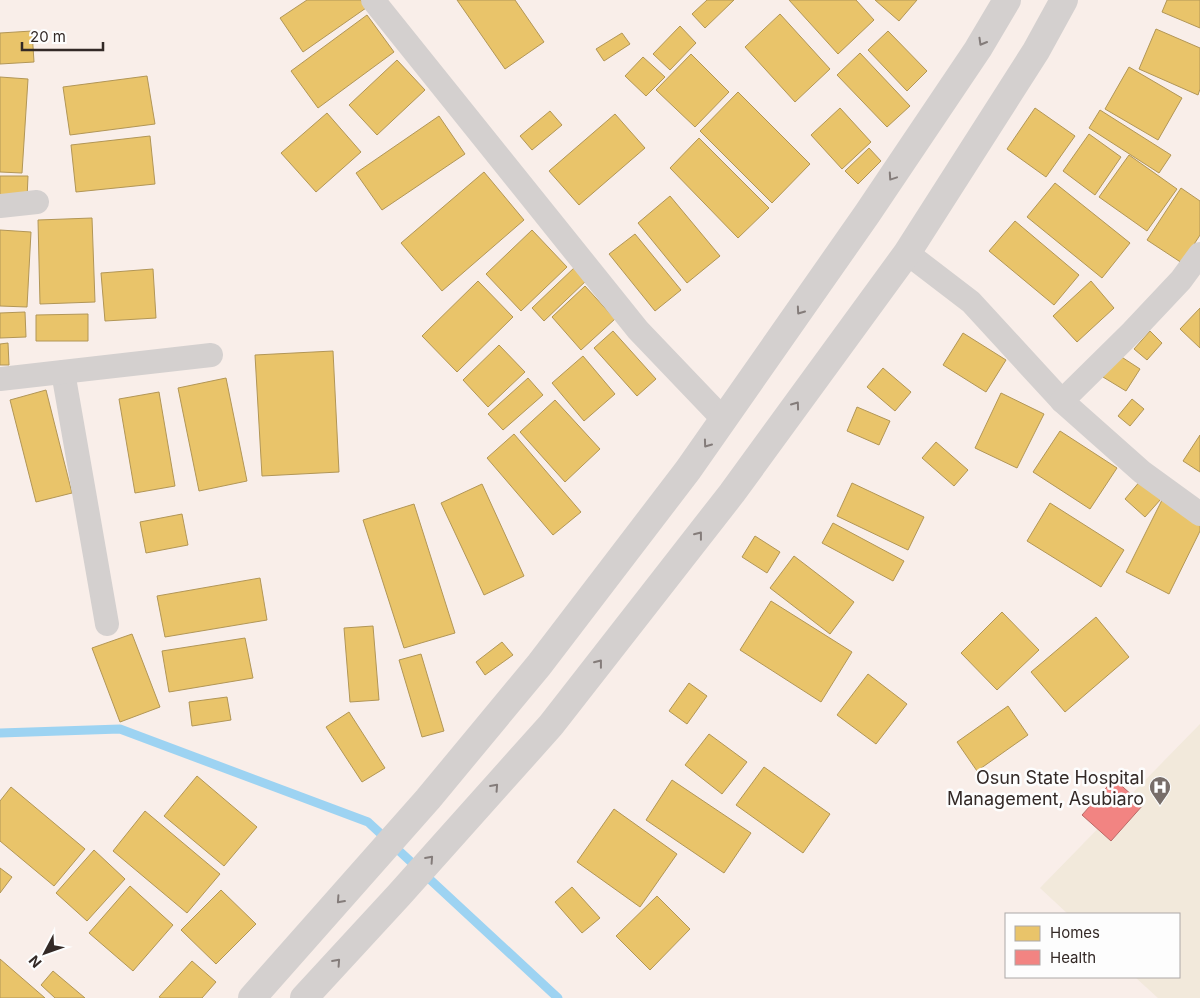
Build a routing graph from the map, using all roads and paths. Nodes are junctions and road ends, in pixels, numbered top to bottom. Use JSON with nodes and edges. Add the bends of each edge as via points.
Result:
{"nodes":[{"id":1,"x":373,"y":0,"type":"edge"},
{"id":2,"x":1007,"y":0,"type":"edge"},
{"id":3,"x":1064,"y":0,"type":"edge"},
{"id":4,"x":37,"y":202,"type":"dead end"},
{"id":5,"x":0,"y":206,"type":"edge"},
{"id":6,"x":907,"y":253,"type":"junction"},
{"id":7,"x":1200,"y":254,"type":"edge"},
{"id":8,"x":212,"y":356,"type":"dead end"},
{"id":9,"x":63,"y":372,"type":"junction"},
{"id":10,"x":0,"y":379,"type":"edge"},
{"id":11,"x":1062,"y":401,"type":"junction"},
{"id":12,"x":724,"y":420,"type":"junction"},
{"id":13,"x":1200,"y":514,"type":"edge"},
{"id":14,"x":106,"y":624,"type":"dead end"},
{"id":15,"x":252,"y":998,"type":"edge"},
{"id":16,"x":304,"y":998,"type":"edge"}],
"edges":[{"from":1,"to":12,"type":"street","via":[[638,330]]},
{"from":2,"to":12,"type":"main road","one_way":true,"via":[[973,57]]},
{"from":3,"to":6,"type":"main road","via":[[1036,51]]},
{"from":4,"to":5,"type":"street"},
{"from":6,"to":11,"type":"street","via":[[971,302]]},
{"from":16,"to":6,"type":"main road","one_way":true,"via":[[551,725],[726,501]]},
{"from":7,"to":11,"type":"street","via":[[1181,280]]},
{"from":8,"to":9,"type":"street"},
{"from":9,"to":10,"type":"street"},
{"from":9,"to":14,"type":"street"},
{"from":11,"to":13,"type":"street","via":[[1142,472]]},
{"from":12,"to":15,"type":"main road","one_way":true,"via":[[539,665],[428,800]]}]}
